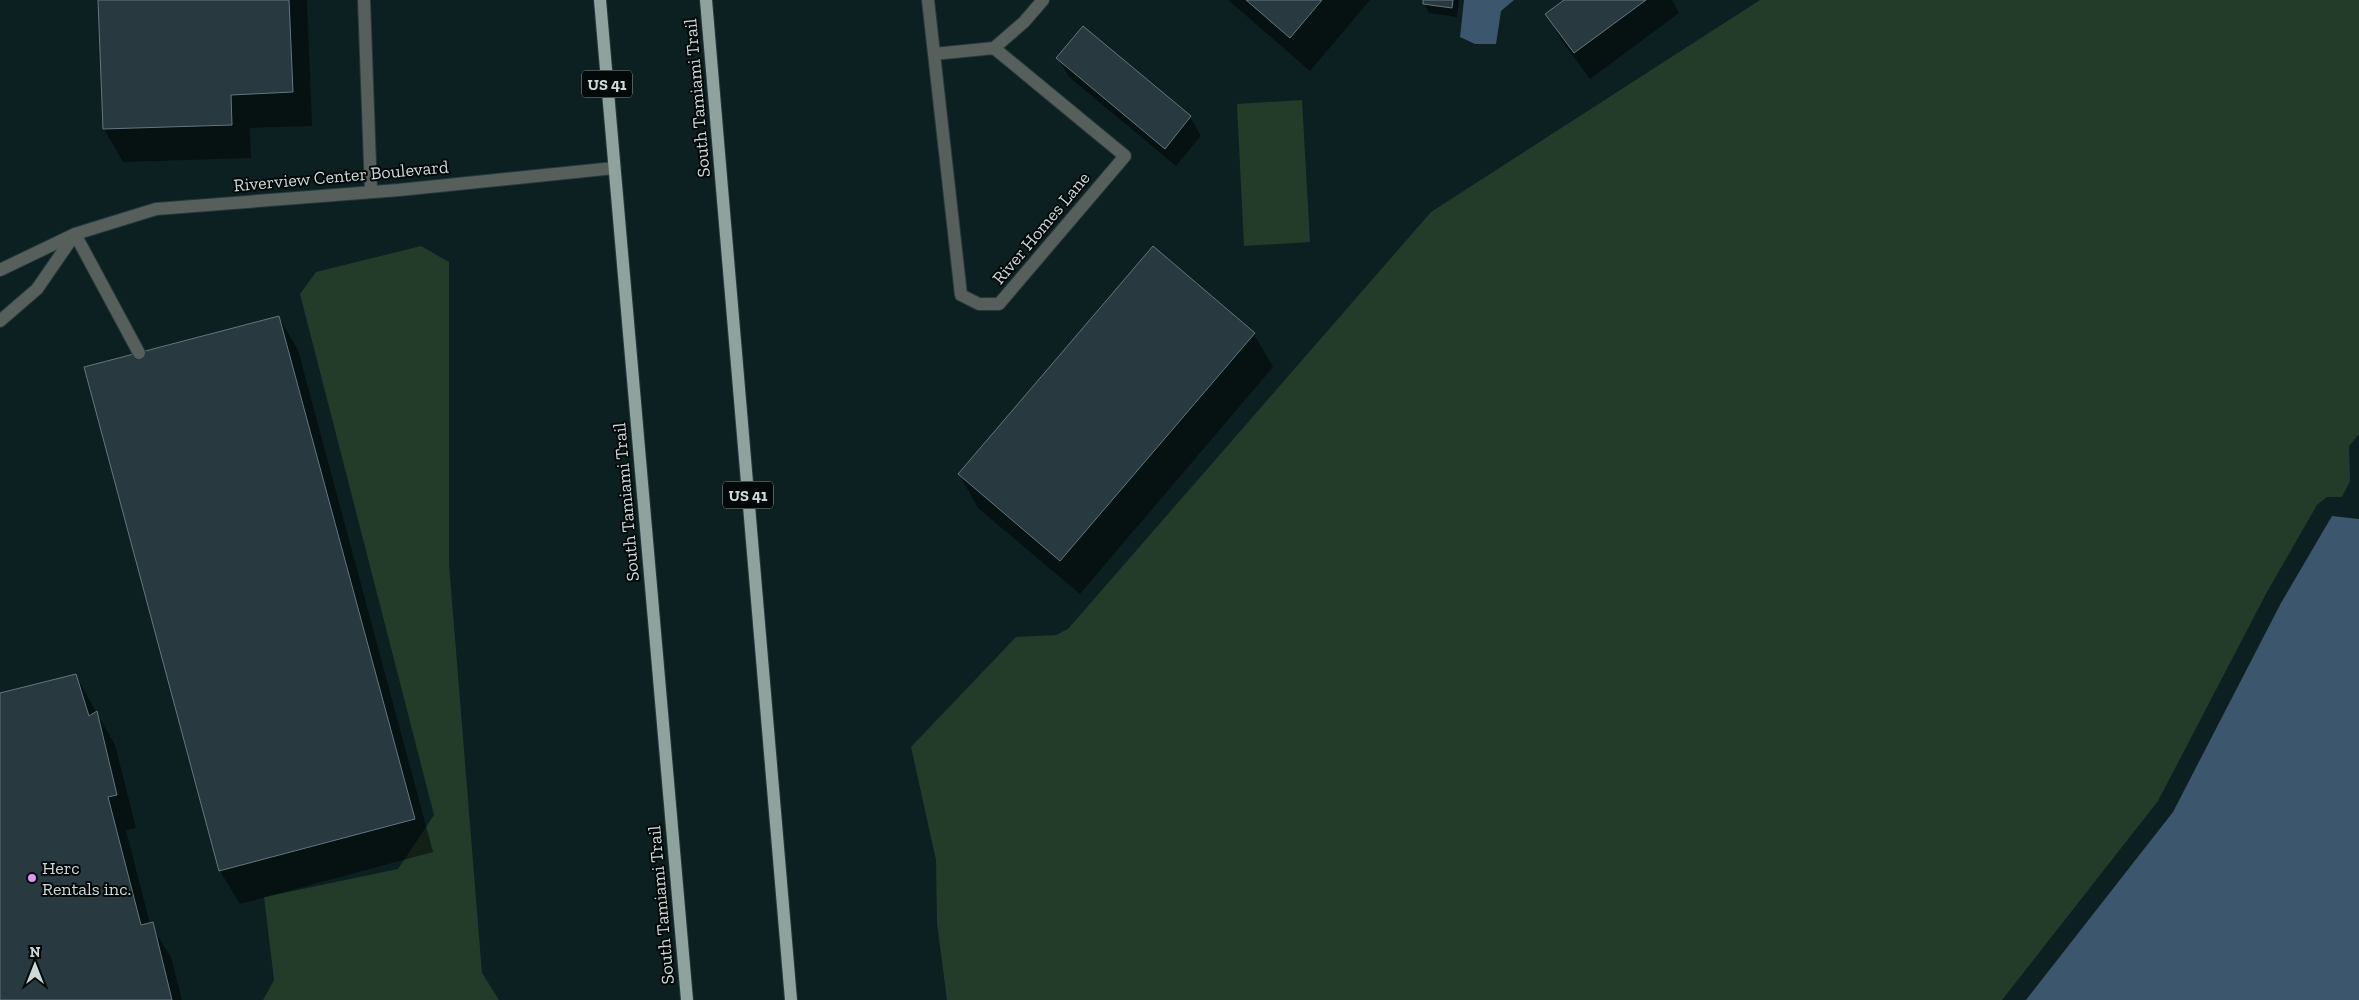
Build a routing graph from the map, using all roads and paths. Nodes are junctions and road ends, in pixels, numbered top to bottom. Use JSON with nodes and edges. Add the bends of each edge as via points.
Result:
{"nodes":[{"id":1,"x":364,"y":0,"type":"edge"},
{"id":2,"x":600,"y":0,"type":"edge"},
{"id":3,"x":706,"y":0,"type":"edge"},
{"id":4,"x":928,"y":0,"type":"edge"},
{"id":5,"x":1043,"y":0,"type":"edge"},
{"id":6,"x":994,"y":48,"type":"junction"},
{"id":7,"x":934,"y":54,"type":"junction"},
{"id":8,"x":614,"y":168,"type":"junction"},
{"id":9,"x":371,"y":192,"type":"junction"},
{"id":10,"x":75,"y":234,"type":"junction"},
{"id":11,"x":0,"y":270,"type":"edge"},
{"id":12,"x":0,"y":321,"type":"edge"},
{"id":13,"x":140,"y":353,"type":"dead end"},
{"id":14,"x":791,"y":995,"type":"edge"},
{"id":15,"x":686,"y":998,"type":"edge"}],
"edges":[{"from":1,"to":9,"type":"street"},
{"from":2,"to":8,"type":"main road","name":"South Tamiami Trail","number":"US 41"},
{"from":3,"to":14,"type":"main road","name":"South Tamiami Trail","number":"US 41"},
{"from":4,"to":7,"type":"street","name":"River Homes Lane"},
{"from":5,"to":6,"type":"street"},
{"from":6,"to":7,"type":"street"},
{"from":6,"to":7,"type":"street","name":"River Homes Lane","via":[[1125,156],[999,304],[979,304],[960,294]]},
{"from":8,"to":9,"type":"street","name":"Riverview Center Boulevard"},
{"from":8,"to":15,"type":"main road","name":"South Tamiami Trail","number":"US 41"},
{"from":9,"to":10,"type":"street","name":"Riverview Center Boulevard","via":[[156,209]]},
{"from":10,"to":11,"type":"street","name":"Riverview Center Boulevard"},
{"from":10,"to":12,"type":"street","via":[[36,289]]},
{"from":10,"to":13,"type":"street"}]}
